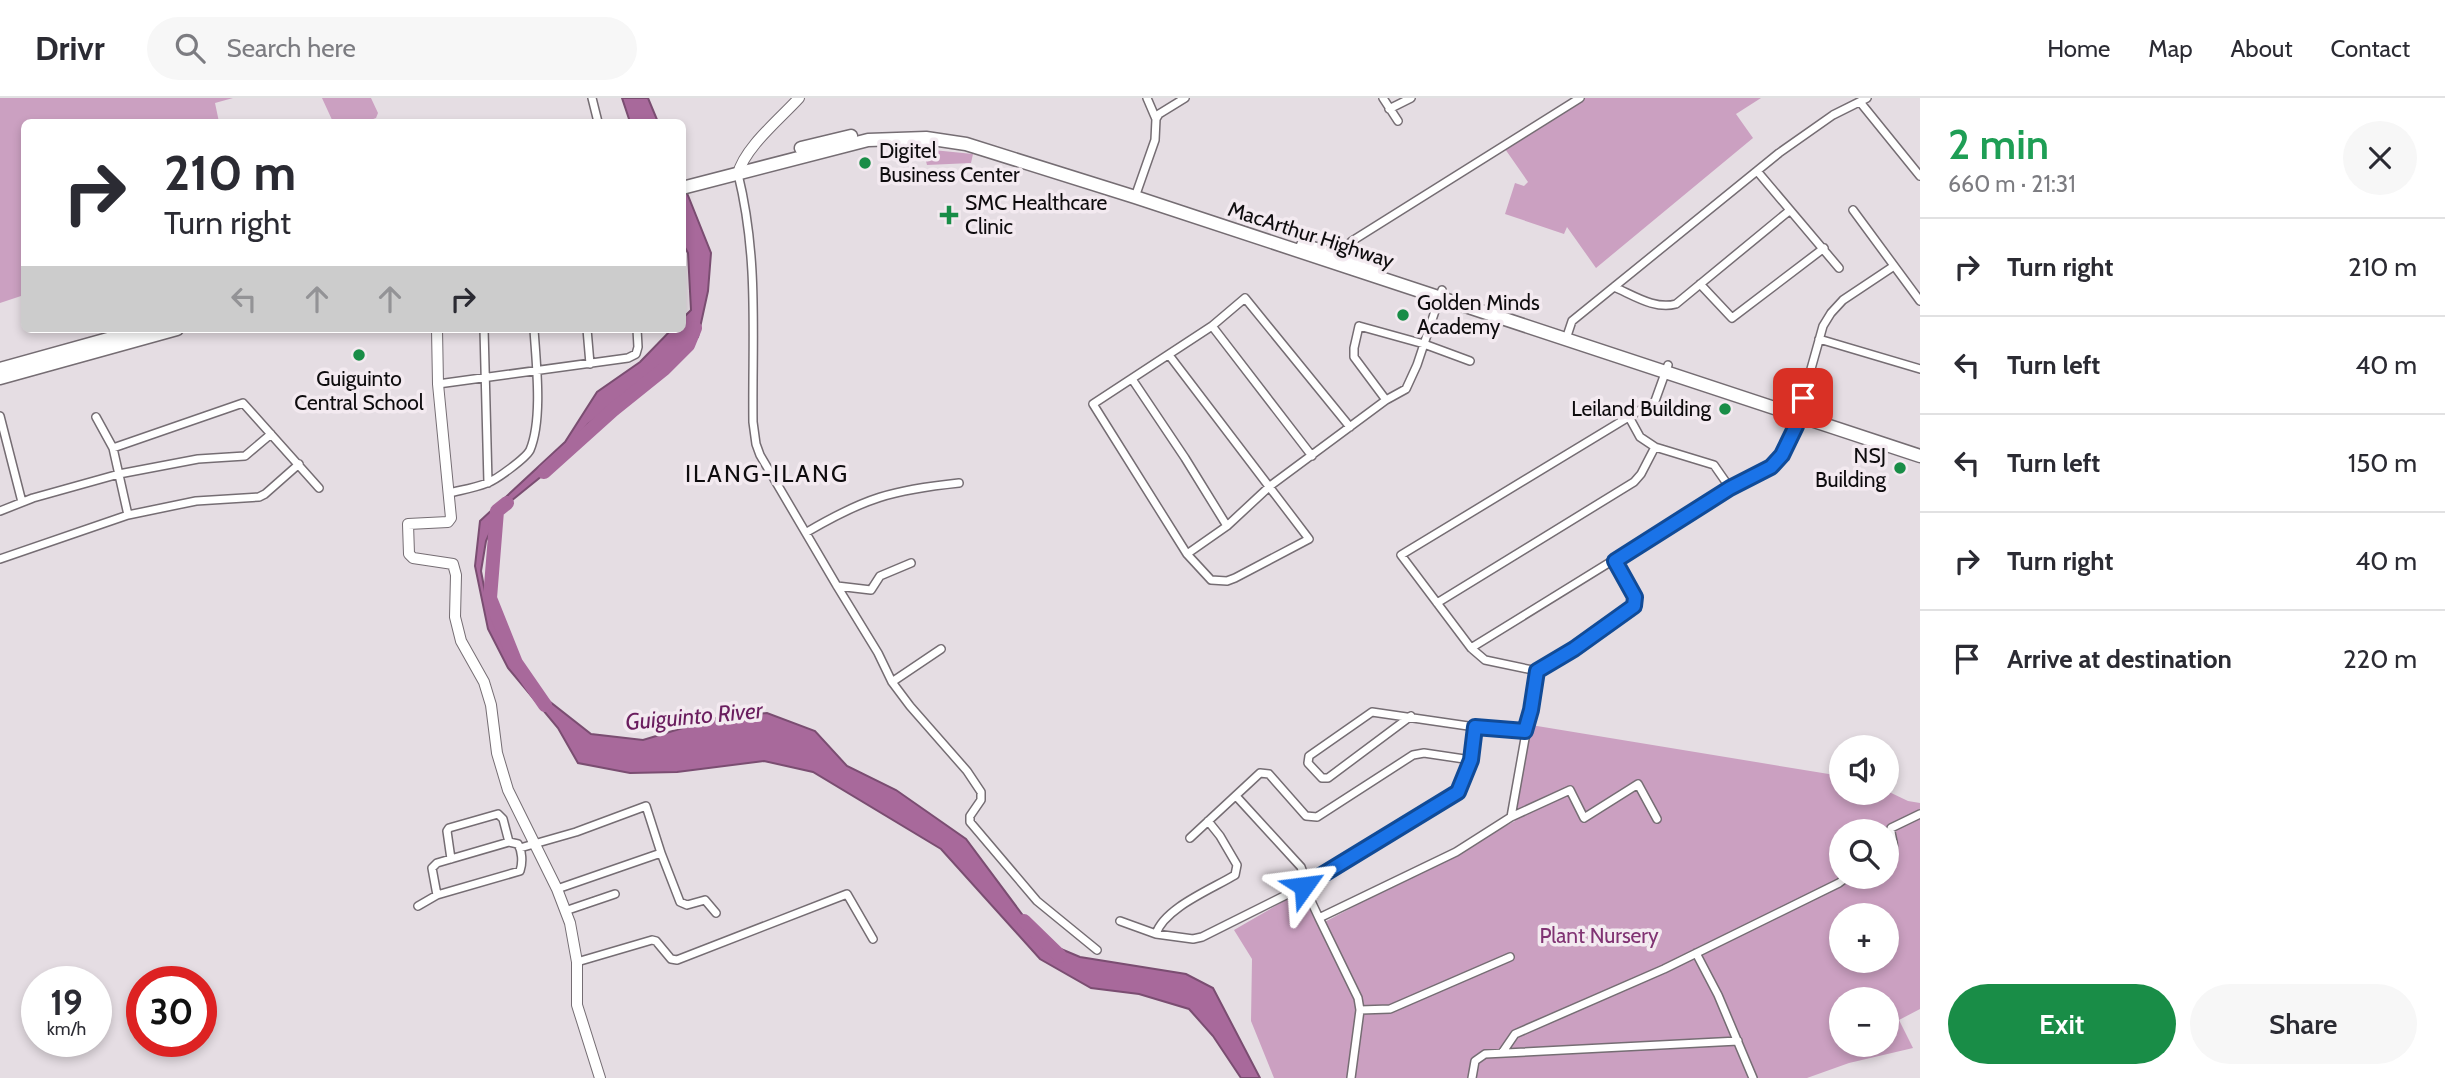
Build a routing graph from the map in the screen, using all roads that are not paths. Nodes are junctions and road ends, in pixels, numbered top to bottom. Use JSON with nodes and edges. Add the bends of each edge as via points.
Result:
{"nodes":[{"id":1,"x":592,"y":98,"type":"edge"},
{"id":2,"x":799,"y":98,"type":"edge"},
{"id":3,"x":1147,"y":98,"type":"edge"},
{"id":4,"x":1185,"y":98,"type":"edge"},
{"id":5,"x":1383,"y":98,"type":"edge"},
{"id":6,"x":1411,"y":98,"type":"edge"},
{"id":7,"x":1580,"y":98,"type":"edge"},
{"id":8,"x":1864,"y":100,"type":"edge"},
{"id":9,"x":1389,"y":109,"type":"junction"},
{"id":10,"x":597,"y":119,"type":"edge"},
{"id":11,"x":1156,"y":120,"type":"junction"},
{"id":12,"x":1398,"y":121,"type":"dead end"},
{"id":13,"x":739,"y":170,"type":"junction"},
{"id":14,"x":1757,"y":171,"type":"junction"},
{"id":15,"x":1920,"y":176,"type":"edge"},
{"id":16,"x":686,"y":180,"type":"edge"},
{"id":17,"x":700,"y":180,"type":"junction"},
{"id":18,"x":686,"y":186,"type":"edge"},
{"id":19,"x":1137,"y":194,"type":"junction"},
{"id":20,"x":1853,"y":210,"type":"dead end"},
{"id":21,"x":1789,"y":211,"type":"junction"},
{"id":22,"x":1824,"y":248,"type":"junction"},
{"id":23,"x":1336,"y":259,"type":"junction"},
{"id":24,"x":1894,"y":266,"type":"junction"},
{"id":25,"x":1839,"y":268,"type":"dead end"},
{"id":26,"x":1700,"y":284,"type":"junction"},
{"id":27,"x":1614,"y":287,"type":"junction"},
{"id":28,"x":1441,"y":294,"type":"junction"},
{"id":29,"x":1920,"y":301,"type":"edge"},
{"id":30,"x":1212,"y":326,"type":"junction"},
{"id":31,"x":130,"y":333,"type":"edge"},
{"id":32,"x":163,"y":333,"type":"edge"},
{"id":33,"x":437,"y":333,"type":"edge"},
{"id":34,"x":484,"y":333,"type":"edge"},
{"id":35,"x":534,"y":333,"type":"edge"},
{"id":36,"x":587,"y":333,"type":"edge"},
{"id":37,"x":637,"y":333,"type":"edge"},
{"id":38,"x":1567,"y":335,"type":"junction"},
{"id":39,"x":1819,"y":339,"type":"junction"},
{"id":40,"x":1424,"y":344,"type":"junction"},
{"id":41,"x":1169,"y":355,"type":"junction"},
{"id":42,"x":1470,"y":360,"type":"dead end"},
{"id":43,"x":590,"y":364,"type":"junction"},
{"id":44,"x":1667,"y":368,"type":"junction"},
{"id":45,"x":0,"y":369,"type":"edge"},
{"id":46,"x":1920,"y":369,"type":"edge"},
{"id":47,"x":537,"y":371,"type":"junction"},
{"id":48,"x":487,"y":377,"type":"junction"},
{"id":49,"x":0,"y":378,"type":"edge"},
{"id":50,"x":1132,"y":379,"type":"junction"},
{"id":51,"x":438,"y":384,"type":"junction"},
{"id":52,"x":1386,"y":400,"type":"junction"},
{"id":53,"x":1800,"y":411,"type":"junction"},
{"id":54,"x":0,"y":416,"type":"edge"},
{"id":55,"x":96,"y":417,"type":"dead end"},
{"id":56,"x":1629,"y":417,"type":"junction"},
{"id":57,"x":1350,"y":427,"type":"junction"},
{"id":58,"x":271,"y":435,"type":"junction"},
{"id":59,"x":1655,"y":447,"type":"junction"},
{"id":60,"x":1920,"y":447,"type":"edge"},
{"id":61,"x":113,"y":448,"type":"junction"},
{"id":62,"x":1312,"y":456,"type":"junction"},
{"id":63,"x":1920,"y":456,"type":"edge"},
{"id":64,"x":299,"y":464,"type":"junction"},
{"id":65,"x":119,"y":474,"type":"junction"},
{"id":66,"x":488,"y":483,"type":"junction"},
{"id":67,"x":959,"y":483,"type":"dead end"},
{"id":68,"x":1270,"y":486,"type":"junction"},
{"id":69,"x":319,"y":488,"type":"dead end"},
{"id":70,"x":1730,"y":488,"type":"junction"},
{"id":71,"x":449,"y":493,"type":"junction"},
{"id":72,"x":22,"y":502,"type":"junction"},
{"id":73,"x":0,"y":511,"type":"edge"},
{"id":74,"x":128,"y":515,"type":"junction"},
{"id":75,"x":1227,"y":526,"type":"junction"},
{"id":76,"x":807,"y":533,"type":"junction"},
{"id":77,"x":1187,"y":554,"type":"junction"},
{"id":78,"x":0,"y":559,"type":"edge"},
{"id":79,"x":1615,"y":561,"type":"junction"},
{"id":80,"x":911,"y":563,"type":"dead end"},
{"id":81,"x":836,"y":586,"type":"junction"},
{"id":82,"x":1437,"y":603,"type":"junction"},
{"id":83,"x":1471,"y":648,"type":"junction"},
{"id":84,"x":941,"y":649,"type":"dead end"},
{"id":85,"x":1537,"y":671,"type":"junction"},
{"id":86,"x":892,"y":682,"type":"junction"},
{"id":87,"x":1411,"y":716,"type":"junction"},
{"id":88,"x":1475,"y":727,"type":"junction"},
{"id":89,"x":1525,"y":731,"type":"junction"},
{"id":90,"x":1471,"y":760,"type":"junction"},
{"id":91,"x":1236,"y":796,"type":"junction"},
{"id":92,"x":1920,"y":814,"type":"edge"},
{"id":93,"x":1511,"y":817,"type":"junction"},
{"id":94,"x":1657,"y":819,"type":"dead end"},
{"id":95,"x":1208,"y":821,"type":"junction"},
{"id":96,"x":1899,"y":824,"type":"edge"},
{"id":97,"x":1190,"y":838,"type":"dead end"},
{"id":98,"x":509,"y":842,"type":"junction"},
{"id":99,"x":536,"y":844,"type":"junction"},
{"id":100,"x":520,"y":848,"type":"junction"},
{"id":101,"x":661,"y":853,"type":"junction"},
{"id":102,"x":451,"y":859,"type":"junction"},
{"id":103,"x":1304,"y":886,"type":"junction"},
{"id":104,"x":1829,"y":888,"type":"edge"},
{"id":105,"x":557,"y":890,"type":"junction"},
{"id":106,"x":615,"y":894,"type":"dead end"},
{"id":107,"x":437,"y":895,"type":"junction"},
{"id":108,"x":418,"y":906,"type":"dead end"},
{"id":109,"x":565,"y":911,"type":"junction"},
{"id":110,"x":716,"y":913,"type":"dead end"},
{"id":111,"x":1319,"y":918,"type":"junction"},
{"id":112,"x":1120,"y":921,"type":"dead end"},
{"id":113,"x":1156,"y":934,"type":"junction"},
{"id":114,"x":873,"y":939,"type":"dead end"},
{"id":115,"x":1097,"y":950,"type":"dead end"},
{"id":116,"x":1696,"y":953,"type":"junction"},
{"id":117,"x":1510,"y":957,"type":"dead end"},
{"id":118,"x":577,"y":962,"type":"junction"},
{"id":119,"x":1360,"y":1010,"type":"junction"},
{"id":120,"x":1738,"y":1041,"type":"junction"},
{"id":121,"x":1502,"y":1053,"type":"junction"},
{"id":122,"x":600,"y":1078,"type":"edge"},
{"id":123,"x":1351,"y":1078,"type":"edge"},
{"id":124,"x":1472,"y":1078,"type":"edge"},
{"id":125,"x":1754,"y":1078,"type":"edge"}],
"edges":[{"from":1,"to":10,"type":"street"},
{"from":2,"to":13,"type":"street","via":[[754,146]]},
{"from":3,"to":11,"type":"street"},
{"from":4,"to":11,"type":"street"},
{"from":5,"to":9,"type":"street"},
{"from":6,"to":9,"type":"street"},
{"from":7,"to":23,"type":"street","via":[[1352,241]]},
{"from":8,"to":14,"type":"street","via":[[1833,116]]},
{"from":8,"to":15,"type":"street"},
{"from":9,"to":12,"type":"street"},
{"from":11,"to":19,"type":"street","via":[[1154,147]]},
{"from":13,"to":17,"type":"highway","name":"MacArthur Highway"},
{"from":13,"to":19,"type":"highway","name":"MacArthur Highway","via":[[868,140],[926,138],[986,149]]},
{"from":13,"to":76,"type":"street","via":[[753,266],[754,438],[771,476]]},
{"from":14,"to":21,"type":"street"},
{"from":14,"to":27,"type":"street"},
{"from":16,"to":17,"type":"highway","name":"MacArthur Highway"},
{"from":17,"to":18,"type":"highway","name":"MacArthur Highway"},
{"from":19,"to":23,"type":"highway","name":"MacArthur Highway"},
{"from":20,"to":24,"type":"street"},
{"from":21,"to":22,"type":"street"},
{"from":21,"to":26,"type":"street"},
{"from":22,"to":25,"type":"street"},
{"from":22,"to":26,"type":"street","via":[[1732,318]]},
{"from":23,"to":28,"type":"highway","name":"MacArthur Highway"},
{"from":24,"to":29,"type":"street"},
{"from":24,"to":39,"type":"street","via":[[1843,300]]},
{"from":26,"to":27,"type":"street","via":[[1667,306]]},
{"from":27,"to":38,"type":"street","via":[[1572,321]]},
{"from":28,"to":38,"type":"highway","name":"MacArthur Highway"},
{"from":28,"to":40,"type":"street"},
{"from":30,"to":41,"type":"street"},
{"from":30,"to":57,"type":"street","via":[[1245,298]]},
{"from":30,"to":62,"type":"street"},
{"from":31,"to":45,"type":"highway"},
{"from":32,"to":49,"type":"highway"},
{"from":33,"to":51,"type":"street"},
{"from":34,"to":48,"type":"street"},
{"from":35,"to":47,"type":"street"},
{"from":36,"to":43,"type":"street"},
{"from":37,"to":43,"type":"street","via":[[636,354]]},
{"from":38,"to":44,"type":"highway","name":"MacArthur Highway"},
{"from":39,"to":46,"type":"street"},
{"from":39,"to":53,"type":"street"},
{"from":40,"to":42,"type":"street"},
{"from":40,"to":52,"type":"street","via":[[1406,388]]},
{"from":40,"to":52,"type":"street","via":[[1359,326],[1354,357]]},
{"from":41,"to":50,"type":"street"},
{"from":41,"to":68,"type":"street"},
{"from":43,"to":47,"type":"street"},
{"from":44,"to":53,"type":"highway","name":"MacArthur Highway"},
{"from":44,"to":56,"type":"street","via":[[1655,401]]},
{"from":47,"to":48,"type":"street"},
{"from":47,"to":66,"type":"street","via":[[530,450]]},
{"from":48,"to":51,"type":"street"},
{"from":48,"to":66,"type":"street"},
{"from":50,"to":75,"type":"street"},
{"from":50,"to":77,"type":"street","via":[[1093,404]]},
{"from":51,"to":71,"type":"street"},
{"from":52,"to":57,"type":"street"},
{"from":53,"to":60,"type":"highway","name":"MacArthur Highway"},
{"from":53,"to":63,"type":"highway","name":"MacArthur Highway"},
{"from":53,"to":70,"type":"street","via":[[1782,455],[1771,467]]},
{"from":54,"to":72,"type":"street"},
{"from":55,"to":61,"type":"street"},
{"from":56,"to":59,"type":"street","via":[[1640,437]]},
{"from":56,"to":82,"type":"street","via":[[1401,555]]},
{"from":57,"to":62,"type":"street"},
{"from":58,"to":61,"type":"street","via":[[238,403]]},
{"from":58,"to":64,"type":"street"},
{"from":58,"to":65,"type":"street","via":[[242,457],[198,459]]},
{"from":59,"to":70,"type":"street","via":[[1714,465]]},
{"from":59,"to":82,"type":"street","via":[[1634,482]]},
{"from":61,"to":65,"type":"street"},
{"from":62,"to":68,"type":"street"},
{"from":64,"to":69,"type":"street"},
{"from":64,"to":74,"type":"street","via":[[258,497],[196,501]]},
{"from":65,"to":72,"type":"street"},
{"from":65,"to":74,"type":"street"},
{"from":66,"to":71,"type":"street"},
{"from":67,"to":76,"type":"street","via":[[884,494]]},
{"from":68,"to":75,"type":"street"},
{"from":68,"to":77,"type":"street","via":[[1309,539],[1227,581],[1211,580]]},
{"from":70,"to":79,"type":"street"},
{"from":71,"to":99,"type":"street","via":[[448,522],[408,524],[409,554],[453,564],[461,641],[484,682],[508,790]]},
{"from":72,"to":73,"type":"street"},
{"from":74,"to":78,"type":"street"},
{"from":75,"to":77,"type":"street"},
{"from":76,"to":81,"type":"street"},
{"from":79,"to":83,"type":"street"},
{"from":79,"to":85,"type":"street","via":[[1635,597],[1634,606]]},
{"from":80,"to":81,"type":"street","via":[[880,576],[871,590]]},
{"from":81,"to":86,"type":"street"},
{"from":82,"to":83,"type":"street"},
{"from":83,"to":85,"type":"street","via":[[1485,660]]},
{"from":84,"to":86,"type":"street"},
{"from":85,"to":89,"type":"street"},
{"from":86,"to":115,"type":"street","via":[[981,792],[970,822],[1037,901]]},
{"from":87,"to":87,"type":"street","via":[[1328,778],[1322,778],[1308,763],[1309,756],[1369,713]]},
{"from":87,"to":88,"type":"street"},
{"from":88,"to":89,"type":"street"},
{"from":88,"to":90,"type":"street"},
{"from":89,"to":93,"type":"street"},
{"from":90,"to":91,"type":"street","via":[[1413,755],[1317,817],[1307,816],[1265,772]]},
{"from":90,"to":103,"type":"street","via":[[1452,797]]},
{"from":91,"to":95,"type":"street"},
{"from":91,"to":103,"type":"street","via":[[1301,867]]},
{"from":92,"to":96,"type":"street"},
{"from":93,"to":94,"type":"street","via":[[1570,790],[1584,818],[1638,784]]},
{"from":93,"to":111,"type":"street","via":[[1456,852]]},
{"from":95,"to":97,"type":"street"},
{"from":95,"to":113,"type":"street","via":[[1238,871],[1163,919]]},
{"from":98,"to":100,"type":"street"},
{"from":98,"to":102,"type":"street"},
{"from":98,"to":102,"type":"street","via":[[498,814],[449,828]]},
{"from":99,"to":100,"type":"street"},
{"from":99,"to":101,"type":"street","via":[[646,806]]},
{"from":99,"to":105,"type":"street"},
{"from":100,"to":107,"type":"street","via":[[520,870]]},
{"from":101,"to":105,"type":"street"},
{"from":101,"to":110,"type":"street","via":[[680,902],[687,905],[705,900]]},
{"from":102,"to":107,"type":"street","via":[[432,868]]},
{"from":103,"to":111,"type":"street"},
{"from":103,"to":113,"type":"street","via":[[1202,937]]},
{"from":104,"to":116,"type":"street"},
{"from":105,"to":109,"type":"street"},
{"from":106,"to":109,"type":"street"},
{"from":107,"to":108,"type":"street"},
{"from":109,"to":118,"type":"street"},
{"from":111,"to":119,"type":"street"},
{"from":112,"to":113,"type":"street"},
{"from":114,"to":118,"type":"street","via":[[847,894],[677,960],[652,940]]},
{"from":116,"to":120,"type":"street"},
{"from":116,"to":121,"type":"street","via":[[1515,1034]]},
{"from":117,"to":119,"type":"street","via":[[1390,1009]]},
{"from":118,"to":122,"type":"street","via":[[577,1005]]},
{"from":119,"to":123,"type":"street"},
{"from":120,"to":121,"type":"street"},
{"from":120,"to":125,"type":"street"},
{"from":121,"to":124,"type":"street","via":[[1478,1056]]}]}
